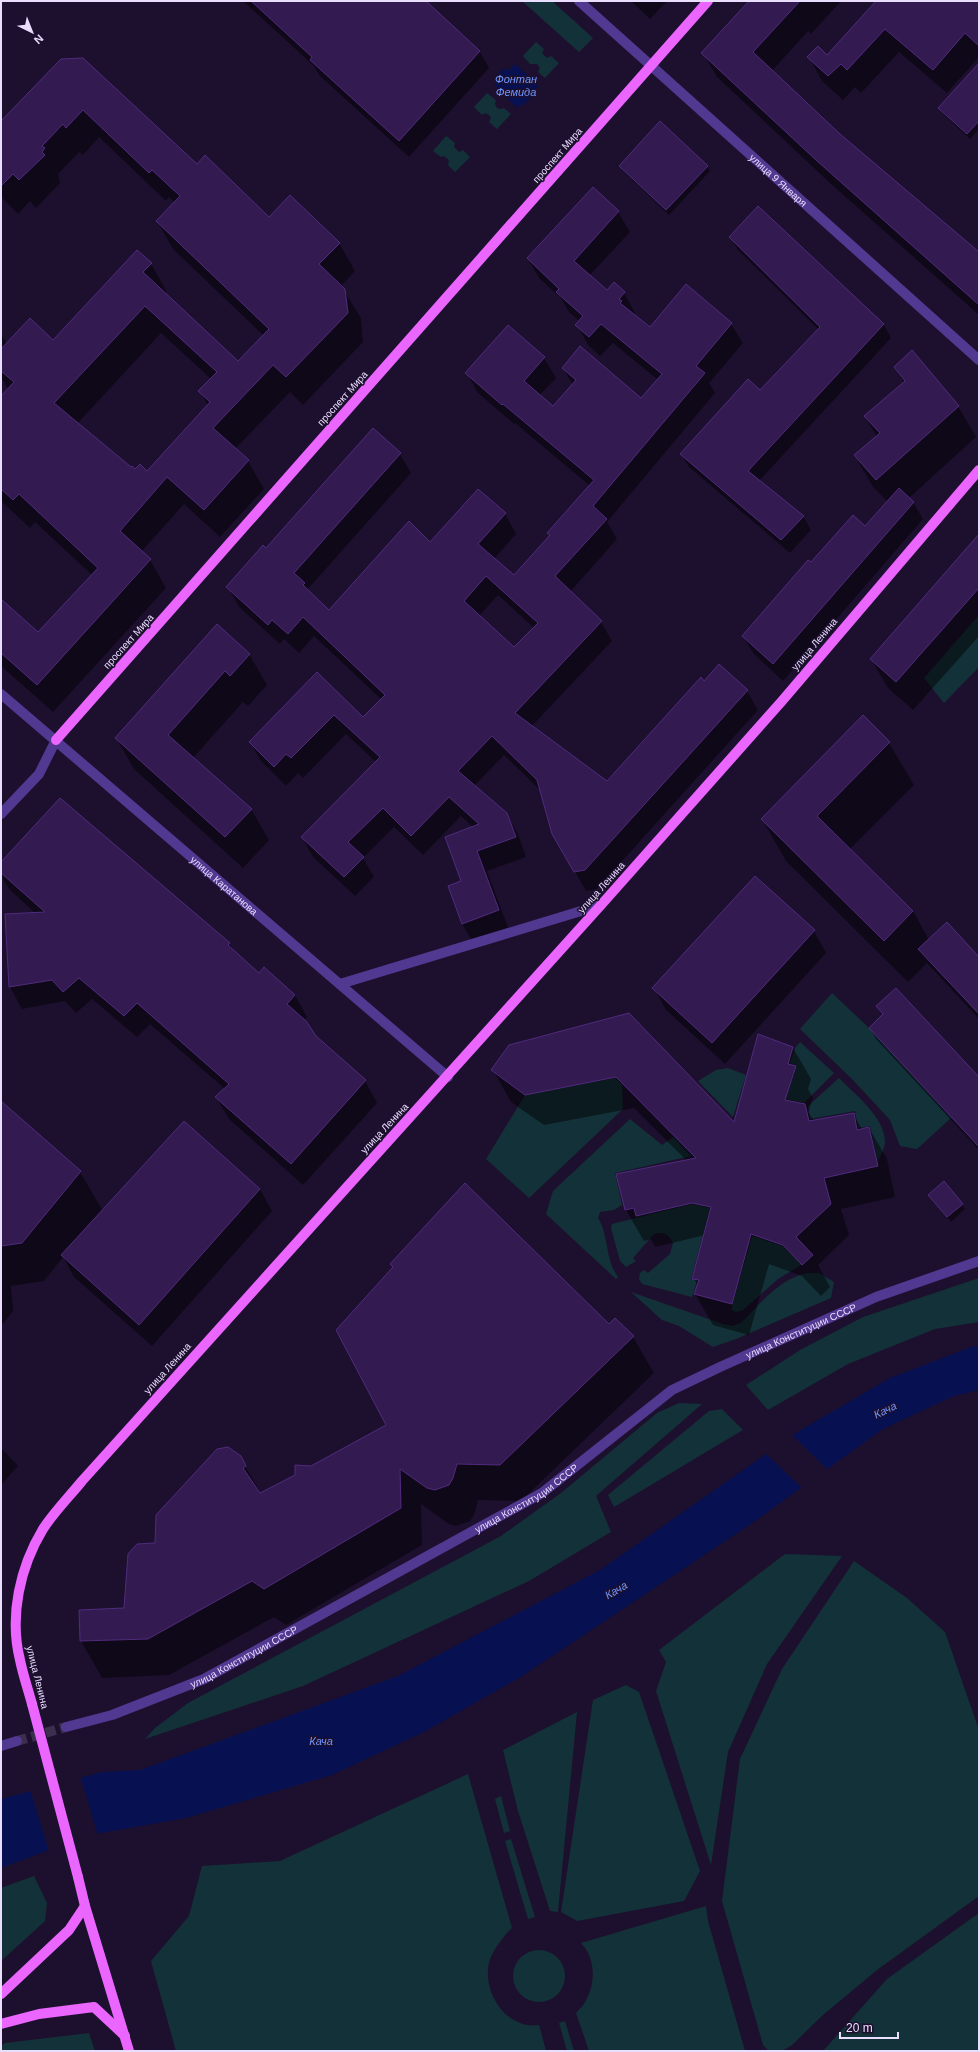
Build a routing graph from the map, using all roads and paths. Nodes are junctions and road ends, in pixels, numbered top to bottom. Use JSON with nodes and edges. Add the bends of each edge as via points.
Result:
{"nodes":[{"id":1,"x":579,"y":1,"type":"edge"},
{"id":2,"x":708,"y":1,"type":"edge"},
{"id":3,"x":652,"y":66,"type":"junction"},
{"id":4,"x":979,"y":360,"type":"edge"},
{"id":5,"x":979,"y":470,"type":"edge"},
{"id":6,"x":1,"y":694,"type":"edge"},
{"id":7,"x":56,"y":740,"type":"junction"},
{"id":8,"x":1,"y":814,"type":"edge"},
{"id":9,"x":601,"y":905,"type":"junction"},
{"id":10,"x":340,"y":984,"type":"junction"},
{"id":11,"x":448,"y":1077,"type":"junction"},
{"id":12,"x":979,"y":1261,"type":"edge"},
{"id":13,"x":66,"y":1727,"type":"tunnel mouth"},
{"id":14,"x":17,"y":1741,"type":"tunnel mouth"},
{"id":15,"x":1,"y":1746,"type":"edge"},
{"id":16,"x":85,"y":1906,"type":"junction"},
{"id":17,"x":1,"y":1994,"type":"edge"},
{"id":18,"x":1,"y":2024,"type":"edge"},
{"id":19,"x":124,"y":2036,"type":"junction"},
{"id":20,"x":129,"y":2051,"type":"edge"}],
"edges":[{"from":1,"to":3,"type":"street","name":"улица 9 Января"},
{"from":2,"to":3,"type":"main road","name":"проспект Мира"},
{"from":3,"to":4,"type":"street","name":"улица 9 Января"},
{"from":3,"to":7,"type":"main road","name":"проспект Мира"},
{"from":5,"to":9,"type":"main road","name":"улица Ленина","via":[[782,701]]},
{"from":6,"to":7,"type":"street","name":"улица Каратанова"},
{"from":7,"to":8,"type":"street","name":"проспект Мира","via":[[39,774]]},
{"from":7,"to":10,"type":"street","name":"улица Каратанова"},
{"from":9,"to":10,"type":"street"},
{"from":9,"to":11,"type":"main road","name":"улица Ленина"},
{"from":10,"to":11,"type":"street","name":"улица Каратанова"},
{"from":11,"to":16,"type":"main road","name":"улица Ленина","bridge":true,"via":[[82,1481],[44,1528],[30,1554],[21,1579],[16,1626],[19,1659]]},
{"from":12,"to":13,"type":"street","name":"улица Конституции СССР","via":[[876,1297],[672,1390],[542,1493],[204,1679],[112,1715]]},
{"from":14,"to":15,"type":"street"},
{"from":16,"to":17,"type":"main road","via":[[69,1930]]},
{"from":16,"to":19,"type":"main road","name":"улица Ленина"},
{"from":18,"to":19,"type":"main road","via":[[39,2014],[94,2007]]},
{"from":19,"to":20,"type":"main road","name":"улица Ленина"}]}
